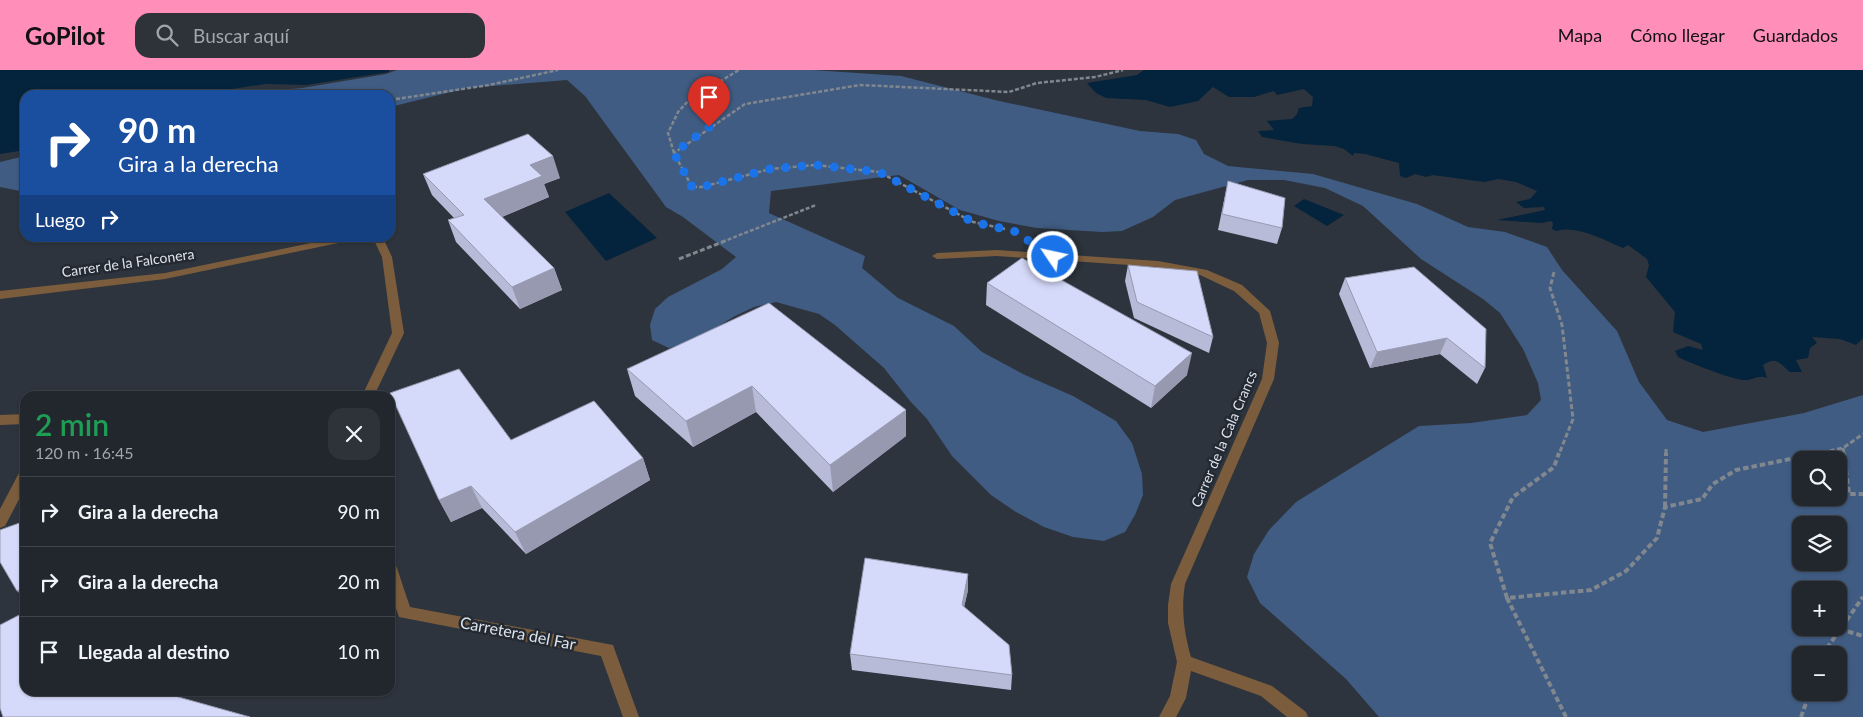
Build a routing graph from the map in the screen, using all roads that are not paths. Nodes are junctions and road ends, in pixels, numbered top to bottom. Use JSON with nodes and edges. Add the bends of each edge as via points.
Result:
{"nodes":[{"id":1,"x":329,"y":242,"type":"edge"},
{"id":2,"x":380,"y":242,"type":"edge"},
{"id":3,"x":937,"y":256,"type":"dead end"},
{"id":4,"x":0,"y":295,"type":"edge"},
{"id":5,"x":370,"y":391,"type":"edge"},
{"id":6,"x":20,"y":419,"type":"edge"},
{"id":7,"x":0,"y":420,"type":"edge"},
{"id":8,"x":20,"y":484,"type":"edge"},
{"id":9,"x":0,"y":522,"type":"edge"},
{"id":10,"x":395,"y":584,"type":"edge"},
{"id":11,"x":395,"y":602,"type":"edge"},
{"id":12,"x":404,"y":612,"type":"junction"},
{"id":13,"x":1185,"y":662,"type":"junction"},
{"id":14,"x":631,"y":717,"type":"edge"},
{"id":15,"x":1167,"y":717,"type":"edge"},
{"id":16,"x":1300,"y":717,"type":"edge"}],
"edges":[{"from":1,"to":4,"type":"street","name":"Carrer de la Falconera","via":[[165,276]]},
{"from":2,"to":5,"type":"street","via":[[387,257],[398,333]]},
{"from":3,"to":13,"type":"street","name":"Carrer de la Cala Crancs","via":[[997,253],[1158,264],[1203,272],[1238,288],[1264,311],[1273,343],[1268,379],[1178,584],[1174,604],[1175,628]]},
{"from":6,"to":7,"type":"street"},
{"from":8,"to":9,"type":"street"},
{"from":10,"to":12,"type":"street"},
{"from":11,"to":12,"type":"street"},
{"from":12,"to":14,"type":"street","name":"Carretera del Far","via":[[607,650]]},
{"from":13,"to":15,"type":"street","via":[[1178,698]]},
{"from":13,"to":16,"type":"street","via":[[1266,691]]}]}
